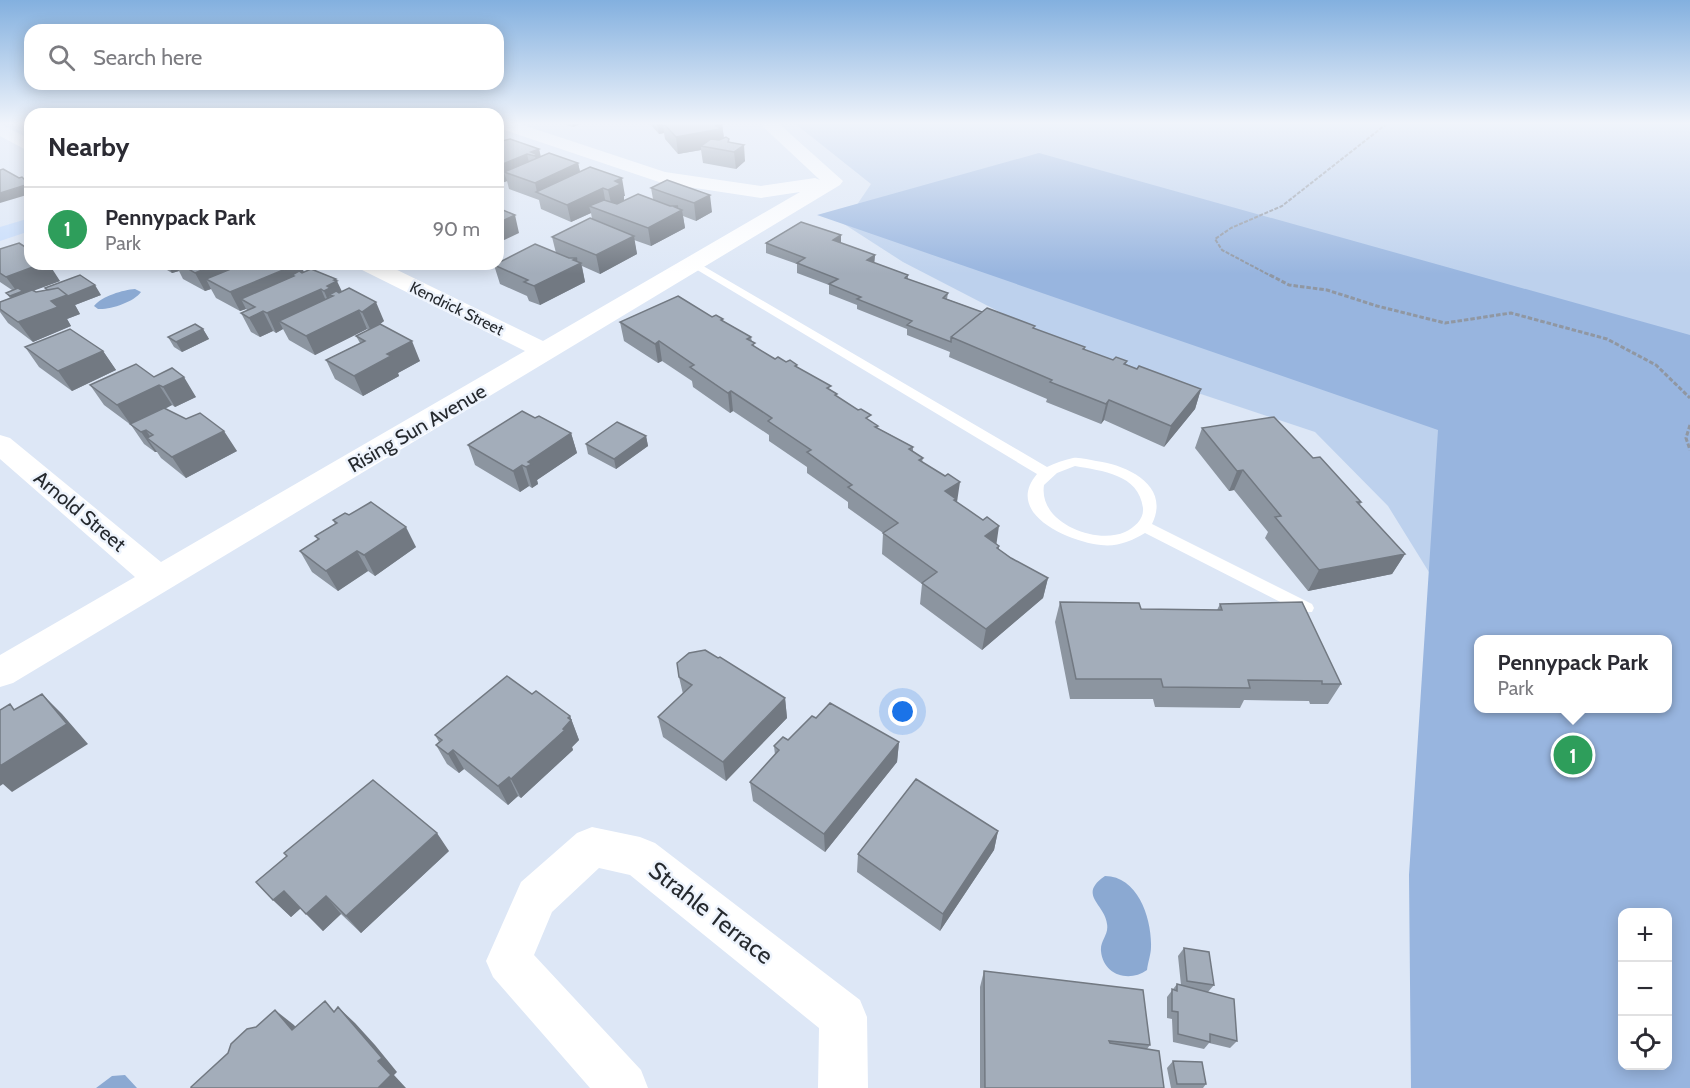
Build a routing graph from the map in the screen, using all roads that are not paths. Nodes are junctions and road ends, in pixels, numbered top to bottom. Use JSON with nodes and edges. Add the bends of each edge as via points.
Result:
{"nodes":[{"id":1,"x":649,"y":173,"type":"edge"},
{"id":2,"x":824,"y":173,"type":"edge"},
{"id":3,"x":833,"y":181,"type":"junction"},
{"id":4,"x":24,"y":226,"type":"edge"},
{"id":5,"x":0,"y":234,"type":"edge"},
{"id":6,"x":693,"y":263,"type":"junction"},
{"id":7,"x":380,"y":270,"type":"edge"},
{"id":8,"x":546,"y":352,"type":"junction"},
{"id":9,"x":0,"y":444,"type":"edge"},
{"id":10,"x":1046,"y":473,"type":"junction"},
{"id":11,"x":1144,"y":526,"type":"junction"},
{"id":12,"x":159,"y":579,"type":"junction"},
{"id":13,"x":1306,"y":608,"type":"edge"},
{"id":14,"x":0,"y":673,"type":"edge"},
{"id":15,"x":623,"y":1088,"type":"edge"},
{"id":16,"x":843,"y":1088,"type":"edge"}],
"edges":[{"from":1,"to":3,"type":"street","via":[[761,192]]},
{"from":2,"to":3,"type":"street"},
{"from":3,"to":6,"type":"street","name":"Rising Sun Avenue"},
{"from":4,"to":5,"type":"main road"},
{"from":6,"to":8,"type":"street","name":"Rising Sun Avenue"},
{"from":6,"to":10,"type":"lane"},
{"from":7,"to":8,"type":"street","name":"Kendrick Street"},
{"from":8,"to":12,"type":"street","name":"Rising Sun Avenue"},
{"from":9,"to":12,"type":"street","name":"Arnold Street"},
{"from":10,"to":11,"type":"lane","via":[[1059,466],[1084,463],[1112,467],[1129,475],[1150,497],[1153,510]]},
{"from":10,"to":11,"type":"lane","via":[[1037,483],[1038,508],[1063,530],[1103,540],[1122,538]]},
{"from":11,"to":13,"type":"lane"},
{"from":12,"to":14,"type":"street","name":"Rising Sun Avenue"},
{"from":15,"to":16,"type":"street","name":"Strahle Terrace","via":[[509,961],[536,897],[592,848],[640,857],[843,1017]]}]}
